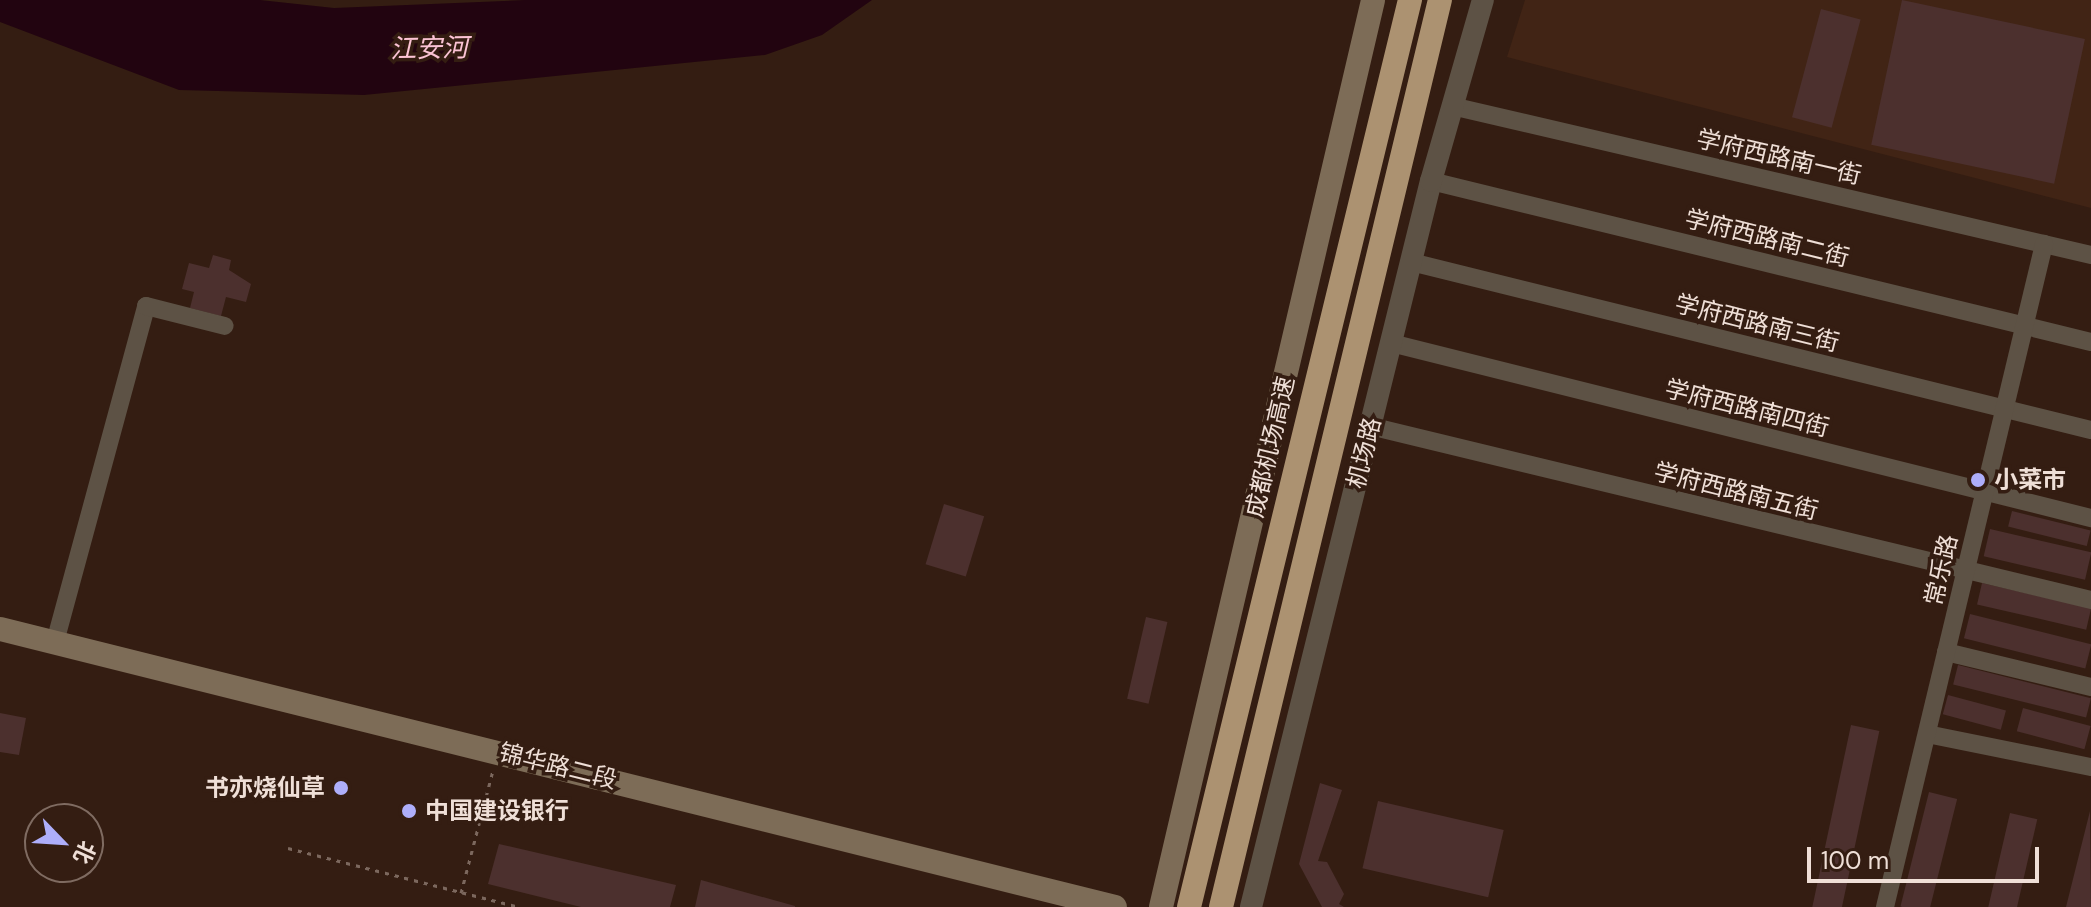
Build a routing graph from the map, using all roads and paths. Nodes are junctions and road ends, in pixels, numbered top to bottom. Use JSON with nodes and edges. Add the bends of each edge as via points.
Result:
{"nodes":[{"id":1,"x":1373,"y":0,"type":"edge"},
{"id":2,"x":1410,"y":0,"type":"edge"},
{"id":3,"x":1483,"y":0,"type":"edge"},
{"id":4,"x":1439,"y":2,"type":"edge"},
{"id":5,"x":1456,"y":107,"type":"junction"},
{"id":6,"x":1431,"y":181,"type":"junction"},
{"id":7,"x":2044,"y":244,"type":"junction"},
{"id":8,"x":2091,"y":255,"type":"edge"},
{"id":9,"x":1411,"y":262,"type":"junction"},
{"id":10,"x":225,"y":326,"type":"dead end"},
{"id":11,"x":2024,"y":326,"type":"junction"},
{"id":12,"x":2091,"y":342,"type":"edge"},
{"id":13,"x":1391,"y":343,"type":"junction"},
{"id":14,"x":2004,"y":410,"type":"junction"},
{"id":15,"x":1370,"y":426,"type":"junction"},
{"id":16,"x":2091,"y":430,"type":"edge"},
{"id":17,"x":1984,"y":493,"type":"junction"},
{"id":18,"x":2091,"y":518,"type":"edge"},
{"id":19,"x":1966,"y":571,"type":"junction"},
{"id":20,"x":2091,"y":600,"type":"edge"},
{"id":21,"x":0,"y":629,"type":"edge"},
{"id":22,"x":55,"y":642,"type":"junction"},
{"id":23,"x":1946,"y":652,"type":"junction"},
{"id":24,"x":2091,"y":687,"type":"edge"},
{"id":25,"x":1927,"y":734,"type":"junction"},
{"id":26,"x":498,"y":751,"type":"junction"},
{"id":27,"x":2091,"y":767,"type":"edge"},
{"id":28,"x":288,"y":848,"type":"dead end"},
{"id":29,"x":461,"y":893,"type":"junction"},
{"id":30,"x":519,"y":907,"type":"edge"},
{"id":31,"x":1115,"y":907,"type":"edge"},
{"id":32,"x":1161,"y":907,"type":"edge"},
{"id":33,"x":1189,"y":907,"type":"edge"},
{"id":34,"x":1221,"y":907,"type":"edge"},
{"id":35,"x":1251,"y":907,"type":"edge"},
{"id":36,"x":1885,"y":907,"type":"edge"}],
"edges":[{"from":1,"to":32,"type":"main road"},
{"from":2,"to":33,"type":"highway","name":"成都机场高速"},
{"from":3,"to":5,"type":"street","name":"机场路"},
{"from":4,"to":34,"type":"highway"},
{"from":5,"to":6,"type":"street","name":"机场路"},
{"from":5,"to":7,"type":"street","name":"学府西路南一街"},
{"from":6,"to":9,"type":"street","name":"机场路"},
{"from":6,"to":11,"type":"street","name":"学府西路南二街"},
{"from":7,"to":8,"type":"street","name":"学府西路南一街"},
{"from":7,"to":11,"type":"street","name":"常乐路"},
{"from":9,"to":13,"type":"street","name":"机场路"},
{"from":9,"to":14,"type":"street","name":"学府西路南三街"},
{"from":10,"to":22,"type":"street","via":[[146,306]]},
{"from":11,"to":12,"type":"street","name":"学府西路南二街"},
{"from":11,"to":14,"type":"street","name":"常乐路"},
{"from":13,"to":15,"type":"street","name":"机场路"},
{"from":13,"to":17,"type":"street","name":"学府西路南四街"},
{"from":14,"to":16,"type":"street","name":"学府西路南三街"},
{"from":14,"to":17,"type":"street","name":"常乐路"},
{"from":15,"to":19,"type":"street","name":"学府西路南五街"},
{"from":15,"to":35,"type":"street","name":"机场路"},
{"from":17,"to":18,"type":"street","name":"学府西路南四街"},
{"from":17,"to":19,"type":"street","name":"常乐路"},
{"from":19,"to":20,"type":"street","name":"学府西路南五街"},
{"from":19,"to":23,"type":"street","name":"常乐路"},
{"from":21,"to":22,"type":"main road","name":"锦华路二段"},
{"from":22,"to":26,"type":"main road","name":"锦华路二段"},
{"from":23,"to":24,"type":"street"},
{"from":23,"to":25,"type":"street","name":"常乐路"},
{"from":25,"to":27,"type":"street"},
{"from":25,"to":36,"type":"street","name":"常乐路"},
{"from":26,"to":29,"type":"path"},
{"from":26,"to":31,"type":"main road","name":"锦华路二段"},
{"from":28,"to":29,"type":"path"},
{"from":29,"to":30,"type":"path"}]}
